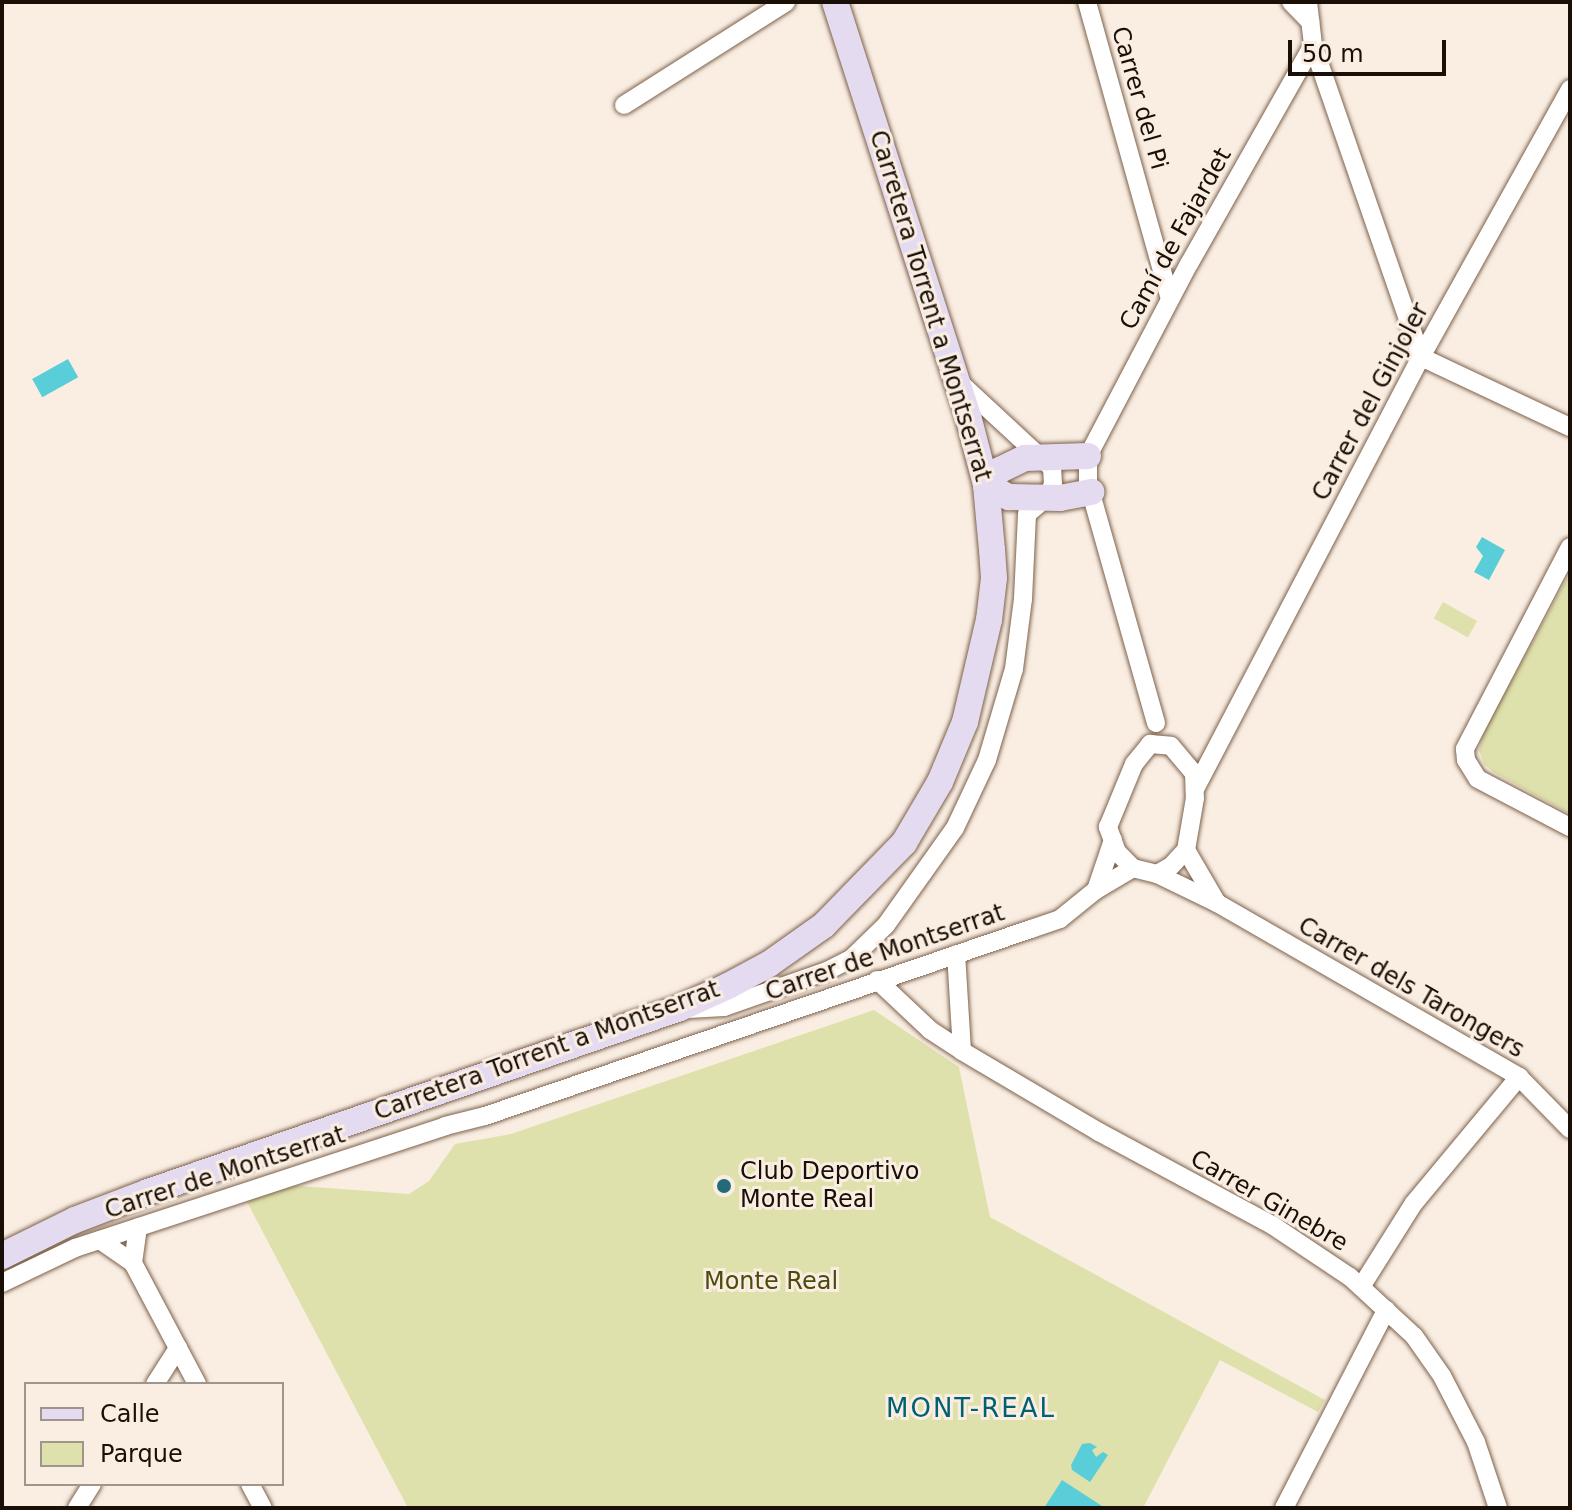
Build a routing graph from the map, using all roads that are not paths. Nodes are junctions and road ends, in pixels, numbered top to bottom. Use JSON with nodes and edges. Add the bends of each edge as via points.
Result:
{"nodes":[{"id":1,"x":786,"y":2,"type":"edge"},
{"id":2,"x":835,"y":2,"type":"edge"},
{"id":3,"x":1087,"y":2,"type":"edge"},
{"id":4,"x":1291,"y":2,"type":"edge"},
{"id":5,"x":1308,"y":2,"type":"edge"},
{"id":6,"x":1310,"y":22,"type":"junction"},
{"id":7,"x":1313,"y":45,"type":"junction"},
{"id":8,"x":1570,"y":89,"type":"edge"},
{"id":9,"x":624,"y":105,"type":"dead end"},
{"id":10,"x":1170,"y":299,"type":"junction"},
{"id":11,"x":1421,"y":357,"type":"junction"},
{"id":12,"x":957,"y":380,"type":"junction"},
{"id":13,"x":1570,"y":427,"type":"edge"},
{"id":14,"x":1088,"y":456,"type":"junction"},
{"id":15,"x":1039,"y":457,"type":"junction"},
{"id":16,"x":986,"y":485,"type":"junction"},
{"id":17,"x":1089,"y":488,"type":"junction"},
{"id":18,"x":1046,"y":498,"type":"junction"},
{"id":19,"x":1570,"y":547,"type":"edge"},
{"id":20,"x":1156,"y":723,"type":"junction"},
{"id":21,"x":1221,"y":740,"type":"junction"},
{"id":22,"x":1150,"y":744,"type":"junction"},
{"id":23,"x":1177,"y":752,"type":"junction"},
{"id":24,"x":1195,"y":789,"type":"junction"},
{"id":25,"x":1570,"y":827,"type":"edge"},
{"id":26,"x":1113,"y":840,"type":"junction"},
{"id":27,"x":1186,"y":850,"type":"junction"},
{"id":28,"x":1133,"y":868,"type":"junction"},
{"id":29,"x":1157,"y":874,"type":"junction"},
{"id":30,"x":1096,"y":890,"type":"junction"},
{"id":31,"x":1217,"y":903,"type":"junction"},
{"id":32,"x":956,"y":954,"type":"junction"},
{"id":33,"x":877,"y":980,"type":"junction"},
{"id":34,"x":674,"y":1010,"type":"junction"},
{"id":35,"x":962,"y":1051,"type":"junction"},
{"id":36,"x":1519,"y":1077,"type":"junction"},
{"id":37,"x":1570,"y":1129,"type":"edge"},
{"id":38,"x":138,"y":1227,"type":"junction"},
{"id":39,"x":100,"y":1240,"type":"junction"},
{"id":40,"x":2,"y":1256,"type":"edge"},
{"id":41,"x":133,"y":1263,"type":"junction"},
{"id":42,"x":2,"y":1283,"type":"edge"},
{"id":43,"x":1361,"y":1287,"type":"junction"},
{"id":44,"x":1386,"y":1310,"type":"junction"},
{"id":45,"x":178,"y":1348,"type":"junction"},
{"id":46,"x":156,"y":1382,"type":"edge"},
{"id":47,"x":196,"y":1382,"type":"edge"},
{"id":48,"x":91,"y":1486,"type":"edge"},
{"id":49,"x":251,"y":1486,"type":"edge"},
{"id":50,"x":77,"y":1508,"type":"edge"},
{"id":51,"x":263,"y":1508,"type":"edge"},
{"id":52,"x":1284,"y":1508,"type":"edge"},
{"id":53,"x":1498,"y":1508,"type":"edge"}],
"edges":[{"from":1,"to":9,"type":"street"},
{"from":2,"to":12,"type":"main road","name":"Carretera Torrent a Montserrat"},
{"from":3,"to":10,"type":"street","name":"Carrer del Pi"},
{"from":4,"to":6,"type":"street"},
{"from":5,"to":6,"type":"street"},
{"from":6,"to":7,"type":"street"},
{"from":7,"to":10,"type":"street","name":"Camí de Fajardet"},
{"from":7,"to":11,"type":"street"},
{"from":8,"to":11,"type":"street","name":"Carrer del Ginjoler"},
{"from":10,"to":14,"type":"street","name":"Camí de Fajardet"},
{"from":11,"to":13,"type":"street"},
{"from":11,"to":21,"type":"street","name":"Carrer del Ginjoler"},
{"from":12,"to":15,"type":"street"},
{"from":12,"to":16,"type":"main road","name":"Carretera Torrent a Montserrat"},
{"from":14,"to":15,"type":"main road"},
{"from":14,"to":17,"type":"street","name":"Camí de Fajardet"},
{"from":15,"to":16,"type":"main road","via":[[1000,470]]},
{"from":15,"to":18,"type":"street","via":[[1052,468],[1053,485]]},
{"from":16,"to":18,"type":"main road","via":[[1009,497]]},
{"from":16,"to":34,"type":"main road","name":"Carretera Torrent a Montserrat","via":[[994,578],[989,620],[965,722],[904,843],[824,925],[769,964]]},
{"from":17,"to":18,"type":"main road"},
{"from":17,"to":20,"type":"street","name":"Camí de Fajardet"},
{"from":18,"to":34,"type":"street","name":"Carrer de Montserrat","via":[[1027,514],[1014,669],[987,760],[955,828],[886,925],[852,958],[827,971],[724,1007]]},
{"from":19,"to":25,"type":"street","via":[[1465,749],[1478,779]]},
{"from":20,"to":22,"type":"street"},
{"from":20,"to":23,"type":"street"},
{"from":21,"to":23,"type":"street"},
{"from":21,"to":24,"type":"street","name":"Carrer del Ginjoler"},
{"from":22,"to":23,"type":"street"},
{"from":22,"to":26,"type":"street","via":[[1134,764],[1108,827]]},
{"from":23,"to":24,"type":"street","via":[[1194,773]]},
{"from":24,"to":27,"type":"street"},
{"from":26,"to":28,"type":"street"},
{"from":26,"to":30,"type":"street"},
{"from":27,"to":29,"type":"street"},
{"from":27,"to":31,"type":"street","name":"Carrer dels Tarongers"},
{"from":28,"to":29,"type":"street"},
{"from":28,"to":30,"type":"street","name":"Carrer de Montserrat"},
{"from":29,"to":31,"type":"street","name":"Carrer dels Tarongers"},
{"from":30,"to":32,"type":"street","name":"Carrer de Montserrat","via":[[1060,919]]},
{"from":31,"to":36,"type":"street","name":"Carrer dels Tarongers"},
{"from":32,"to":33,"type":"street","name":"Carrer de Montserrat"},
{"from":32,"to":35,"type":"street"},
{"from":33,"to":35,"type":"street","name":"Carrer Ginebre","via":[[930,1030]]},
{"from":33,"to":38,"type":"street","name":"Carrer de Montserrat","via":[[485,1116]]},
{"from":34,"to":40,"type":"main road","name":"Carretera Torrent a Montserrat","via":[[162,1187],[75,1220]]},
{"from":35,"to":43,"type":"street","name":"Carrer Ginebre","via":[[1272,1225]]},
{"from":36,"to":37,"type":"street","name":"Carrer dels Tarongers"},
{"from":36,"to":43,"type":"street","via":[[1414,1203]]},
{"from":38,"to":39,"type":"street","name":"Carrer de Montserrat"},
{"from":38,"to":41,"type":"street"},
{"from":39,"to":41,"type":"street"},
{"from":39,"to":42,"type":"street","name":"Carrer de Montserrat"},
{"from":41,"to":45,"type":"street"},
{"from":43,"to":44,"type":"street","name":"Carrer Ginebre"},
{"from":44,"to":52,"type":"street"},
{"from":44,"to":53,"type":"street","name":"Carrer Ginebre","via":[[1414,1336],[1442,1376],[1476,1442]]},
{"from":45,"to":46,"type":"street"},
{"from":45,"to":47,"type":"street"},
{"from":48,"to":50,"type":"street"},
{"from":49,"to":51,"type":"street"}]}
